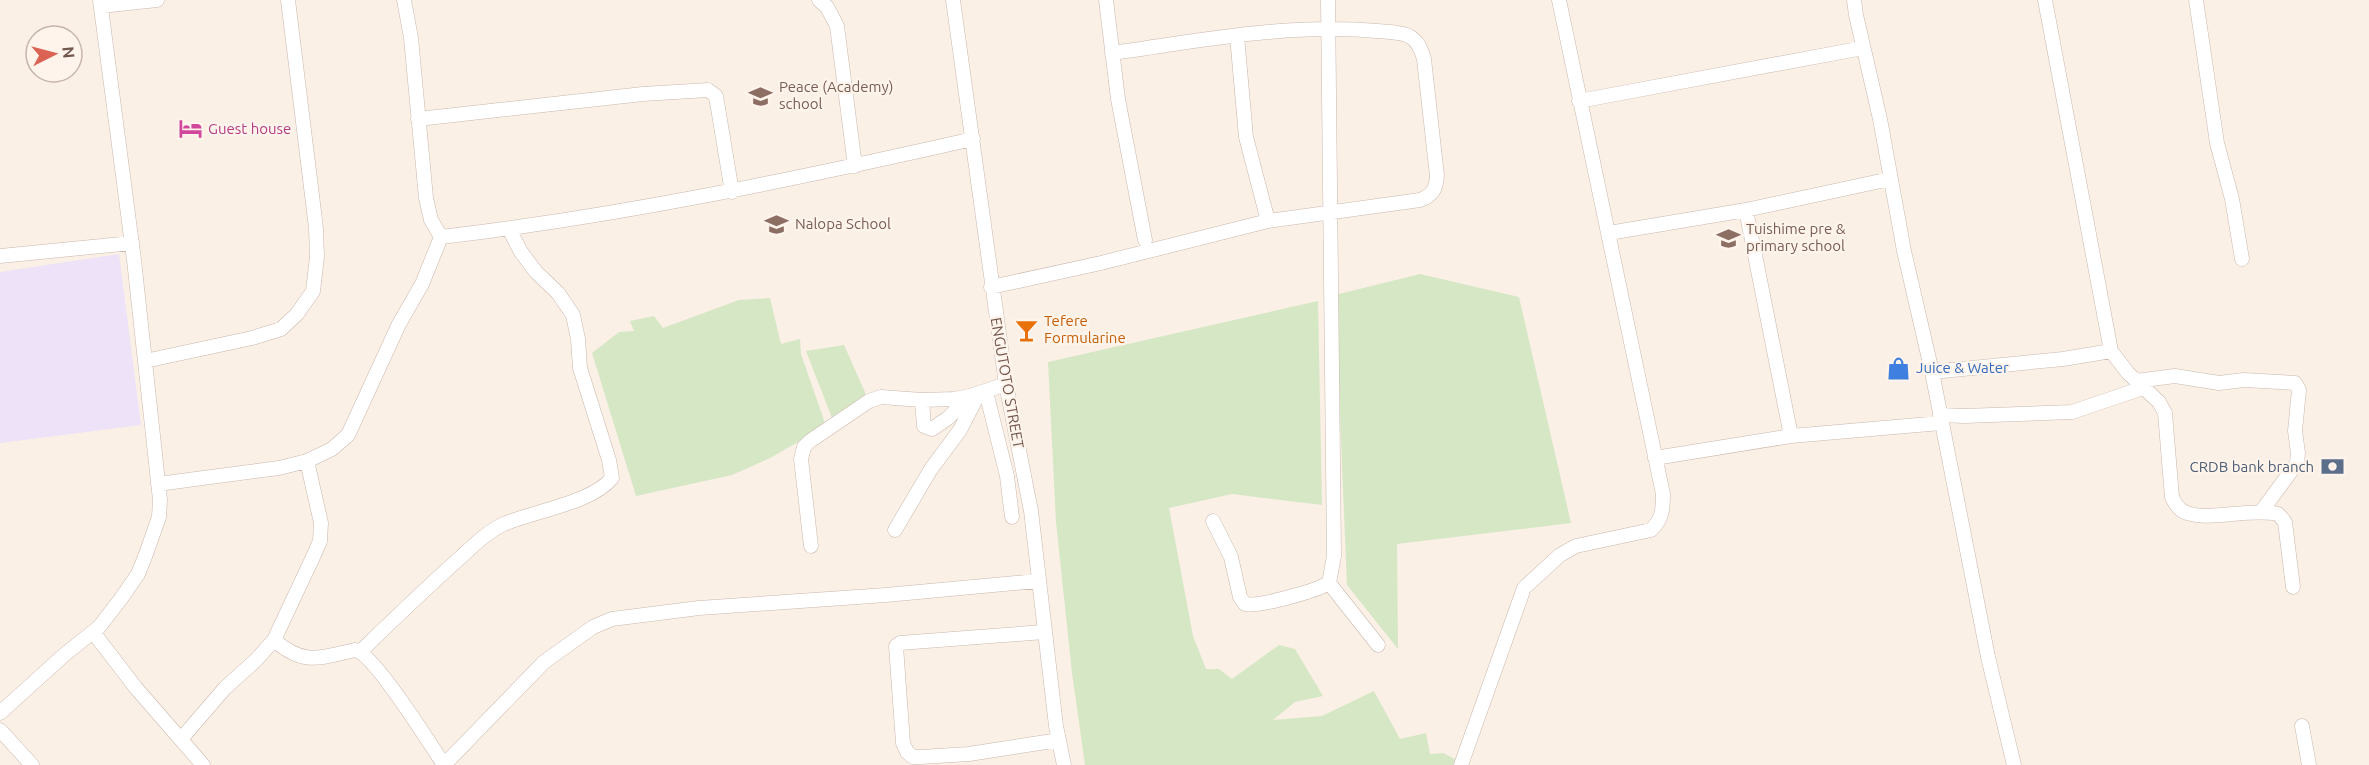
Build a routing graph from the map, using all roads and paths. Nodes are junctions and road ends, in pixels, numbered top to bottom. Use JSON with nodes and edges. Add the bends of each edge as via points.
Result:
{"nodes":[{"id":1,"x":157,"y":0,"type":"edge"},
{"id":2,"x":288,"y":0,"type":"edge"},
{"id":3,"x":404,"y":0,"type":"edge"},
{"id":4,"x":819,"y":0,"type":"edge"},
{"id":5,"x":953,"y":0,"type":"edge"},
{"id":6,"x":1106,"y":0,"type":"edge"},
{"id":7,"x":1328,"y":0,"type":"edge"},
{"id":8,"x":1559,"y":0,"type":"edge"},
{"id":9,"x":1854,"y":0,"type":"edge"},
{"id":10,"x":2045,"y":0,"type":"edge"},
{"id":11,"x":2196,"y":0,"type":"edge"},
{"id":12,"x":100,"y":3,"type":"edge"},
{"id":13,"x":1330,"y":28,"type":"junction"},
{"id":14,"x":1237,"y":36,"type":"junction"},
{"id":15,"x":1863,"y":48,"type":"junction"},
{"id":16,"x":1112,"y":53,"type":"junction"},
{"id":17,"x":1579,"y":101,"type":"junction"},
{"id":18,"x":418,"y":119,"type":"junction"},
{"id":19,"x":973,"y":140,"type":"junction"},
{"id":20,"x":855,"y":166,"type":"junction"},
{"id":21,"x":1890,"y":179,"type":"junction"},
{"id":22,"x":732,"y":192,"type":"junction"},
{"id":23,"x":1746,"y":210,"type":"junction"},
{"id":24,"x":1331,"y":213,"type":"junction"},
{"id":25,"x":1268,"y":221,"type":"junction"},
{"id":26,"x":509,"y":229,"type":"junction"},
{"id":27,"x":1609,"y":232,"type":"junction"},
{"id":28,"x":441,"y":237,"type":"junction"},
{"id":29,"x":1145,"y":240,"type":"dead end"},
{"id":30,"x":132,"y":243,"type":"junction"},
{"id":31,"x":0,"y":256,"type":"edge"},
{"id":32,"x":2242,"y":259,"type":"dead end"},
{"id":33,"x":991,"y":287,"type":"junction"},
{"id":34,"x":2111,"y":351,"type":"junction"},
{"id":35,"x":145,"y":361,"type":"junction"},
{"id":36,"x":1932,"y":372,"type":"junction"},
{"id":37,"x":1006,"y":384,"type":"junction"},
{"id":38,"x":2139,"y":384,"type":"junction"},
{"id":39,"x":979,"y":394,"type":"junction"},
{"id":40,"x":922,"y":400,"type":"junction"},
{"id":41,"x":1940,"y":419,"type":"junction"},
{"id":42,"x":1791,"y":436,"type":"junction"},
{"id":43,"x":1655,"y":458,"type":"junction"},
{"id":44,"x":307,"y":461,"type":"junction"},
{"id":45,"x":158,"y":484,"type":"junction"},
{"id":46,"x":2261,"y":512,"type":"junction"},
{"id":47,"x":1012,"y":517,"type":"dead end"},
{"id":48,"x":1213,"y":521,"type":"dead end"},
{"id":49,"x":895,"y":530,"type":"dead end"},
{"id":50,"x":812,"y":546,"type":"dead end"},
{"id":51,"x":1038,"y":581,"type":"junction"},
{"id":52,"x":1329,"y":583,"type":"junction"},
{"id":53,"x":2293,"y":587,"type":"dead end"},
{"id":54,"x":93,"y":632,"type":"junction"},
{"id":55,"x":1044,"y":632,"type":"junction"},
{"id":56,"x":274,"y":640,"type":"junction"},
{"id":57,"x":1378,"y":645,"type":"dead end"},
{"id":58,"x":361,"y":651,"type":"junction"},
{"id":59,"x":0,"y":713,"type":"edge"},
{"id":60,"x":2302,"y":726,"type":"dead end"},
{"id":61,"x":0,"y":730,"type":"edge"},
{"id":62,"x":181,"y":739,"type":"junction"},
{"id":63,"x":1059,"y":740,"type":"junction"},
{"id":64,"x":32,"y":765,"type":"edge"},
{"id":65,"x":203,"y":765,"type":"edge"},
{"id":66,"x":444,"y":765,"type":"edge"},
{"id":67,"x":1064,"y":765,"type":"edge"},
{"id":68,"x":1461,"y":765,"type":"edge"},
{"id":69,"x":2014,"y":765,"type":"edge"},
{"id":70,"x":2309,"y":765,"type":"edge"}],
"edges":[{"from":1,"to":12,"type":"street"},
{"from":2,"to":35,"type":"street","via":[[316,228],[313,291],[281,329]]},
{"from":3,"to":18,"type":"street"},
{"from":4,"to":20,"type":"street","via":[[837,26]]},
{"from":5,"to":19,"type":"street","name":"ENGUTOTO STREET"},
{"from":6,"to":16,"type":"street"},
{"from":7,"to":13,"type":"street"},
{"from":8,"to":17,"type":"street"},
{"from":9,"to":15,"type":"street"},
{"from":10,"to":34,"type":"street"},
{"from":11,"to":32,"type":"street","via":[[2217,143]]},
{"from":12,"to":30,"type":"street"},
{"from":13,"to":14,"type":"street"},
{"from":13,"to":24,"type":"street"},
{"from":13,"to":24,"type":"street","via":[[1404,34],[1416,41],[1424,59],[1437,176],[1431,196],[1420,200]]},
{"from":14,"to":16,"type":"street"},
{"from":14,"to":25,"type":"street","via":[[1246,137]]},
{"from":15,"to":17,"type":"street"},
{"from":15,"to":21,"type":"street"},
{"from":16,"to":29,"type":"street"},
{"from":17,"to":27,"type":"street"},
{"from":18,"to":22,"type":"street","via":[[708,90],[716,96]]},
{"from":18,"to":28,"type":"street","via":[[431,220]]},
{"from":19,"to":20,"type":"street"},
{"from":19,"to":33,"type":"street","name":"ENGUTOTO STREET"},
{"from":20,"to":22,"type":"street"},
{"from":21,"to":23,"type":"street"},
{"from":21,"to":36,"type":"street"},
{"from":22,"to":26,"type":"street"},
{"from":23,"to":27,"type":"street"},
{"from":23,"to":42,"type":"street"},
{"from":24,"to":25,"type":"street"},
{"from":24,"to":52,"type":"street","via":[[1334,556]]},
{"from":25,"to":33,"type":"street"},
{"from":26,"to":28,"type":"street"},
{"from":26,"to":58,"type":"street","via":[[521,252],[573,315],[580,368],[612,478],[586,495],[500,525],[437,578]]},
{"from":27,"to":43,"type":"street"},
{"from":28,"to":44,"type":"street","via":[[348,435],[332,449]]},
{"from":30,"to":31,"type":"street"},
{"from":30,"to":35,"type":"street"},
{"from":33,"to":37,"type":"street","name":"ENGUTOTO STREET"},
{"from":34,"to":36,"type":"street"},
{"from":34,"to":38,"type":"street"},
{"from":35,"to":45,"type":"street"},
{"from":36,"to":41,"type":"street"},
{"from":37,"to":39,"type":"street"},
{"from":37,"to":51,"type":"street","name":"ENGUTOTO STREET","via":[[1031,511]]},
{"from":38,"to":41,"type":"street","via":[[2072,412]]},
{"from":38,"to":46,"type":"street","via":[[2159,402],[2164,413],[2169,482],[2176,506],[2185,513],[2199,515]]},
{"from":38,"to":46,"type":"street","via":[[2175,376],[2219,383],[2295,383],[2299,390],[2296,463]]},
{"from":39,"to":40,"type":"street"},
{"from":39,"to":40,"type":"street","via":[[932,429],[924,426]]},
{"from":39,"to":47,"type":"street","via":[[1007,476]]},
{"from":39,"to":49,"type":"street"},
{"from":40,"to":50,"type":"street","via":[[890,396],[869,401],[804,447],[801,459]]},
{"from":41,"to":42,"type":"street"},
{"from":41,"to":69,"type":"street"},
{"from":42,"to":43,"type":"street"},
{"from":43,"to":68,"type":"street","via":[[1663,494],[1659,523],[1651,530],[1576,546],[1560,555],[1524,588]]},
{"from":44,"to":45,"type":"street"},
{"from":44,"to":56,"type":"street","via":[[321,523],[320,541]]},
{"from":45,"to":54,"type":"street","via":[[159,517],[138,574]]},
{"from":46,"to":53,"type":"street","via":[[2278,514],[2285,522]]},
{"from":48,"to":52,"type":"street","via":[[1231,557],[1245,604],[1304,593]]},
{"from":51,"to":55,"type":"street","name":"ENGUTOTO STREET"},
{"from":51,"to":66,"type":"street","via":[[699,608],[612,619],[544,662]]},
{"from":52,"to":57,"type":"street"},
{"from":54,"to":59,"type":"street"},
{"from":54,"to":62,"type":"street"},
{"from":55,"to":63,"type":"street","name":"ENGUTOTO STREET"},
{"from":55,"to":63,"type":"street","via":[[896,646],[903,743],[913,757],[921,757]]},
{"from":56,"to":58,"type":"street","via":[[304,658]]},
{"from":56,"to":62,"type":"street"},
{"from":58,"to":66,"type":"street"},
{"from":60,"to":70,"type":"street"},
{"from":61,"to":64,"type":"street"},
{"from":62,"to":65,"type":"street"},
{"from":63,"to":67,"type":"street","name":"ENGUTOTO STREET"}]}
